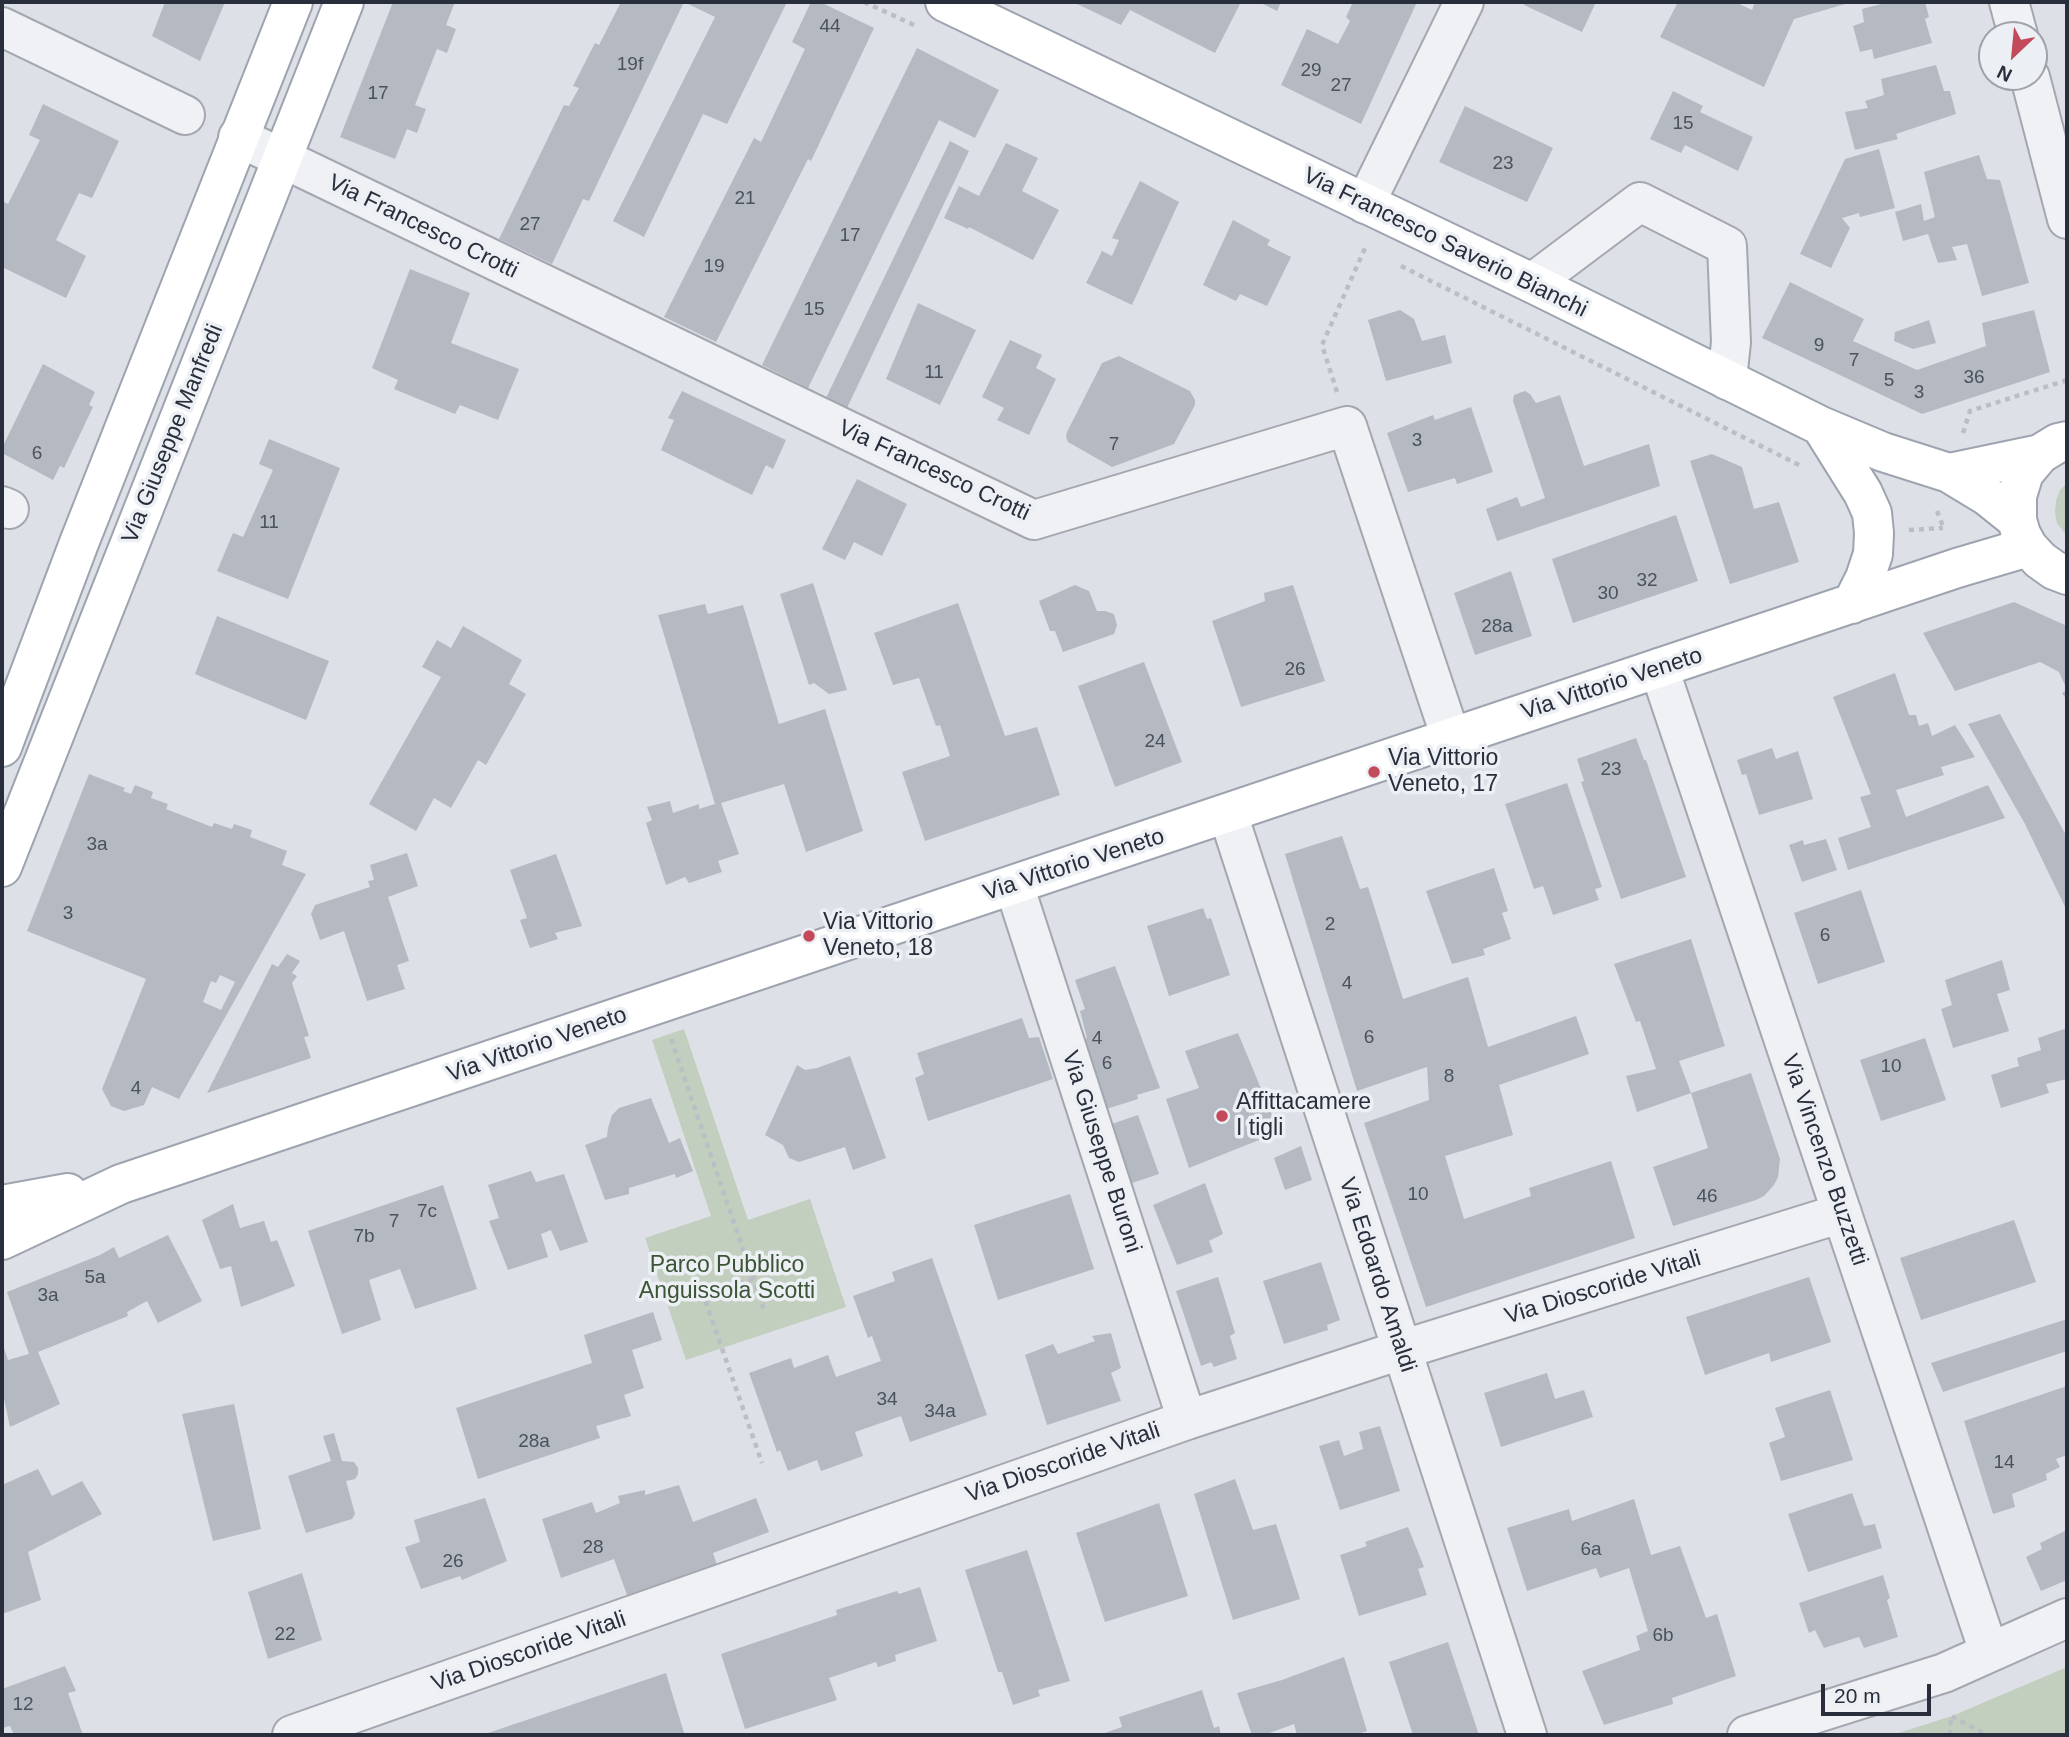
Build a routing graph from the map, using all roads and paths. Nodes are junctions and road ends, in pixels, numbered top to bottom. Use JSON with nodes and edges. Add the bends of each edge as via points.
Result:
{"nodes":[{"id":1,"x":293,"y":2,"type":"edge"},
{"id":2,"x":344,"y":2,"type":"edge"},
{"id":3,"x":864,"y":2,"type":"edge"},
{"id":4,"x":1464,"y":2,"type":"edge"},
{"id":5,"x":2010,"y":2,"type":"edge"},
{"id":6,"x":933,"y":15,"type":"edge"},
{"id":7,"x":2015,"y":21,"type":"edge"},
{"id":8,"x":2,"y":27,"type":"edge"},
{"id":9,"x":2033,"y":91,"type":"edge"},
{"id":10,"x":185,"y":115,"type":"dead end"},
{"id":11,"x":238,"y":137,"type":"junction"},
{"id":12,"x":281,"y":159,"type":"junction"},
{"id":13,"x":1366,"y":204,"type":"junction"},
{"id":14,"x":2067,"y":219,"type":"edge"},
{"id":15,"x":1377,"y":254,"type":"dead end"},
{"id":16,"x":1400,"y":265,"type":"dead end"},
{"id":17,"x":1532,"y":284,"type":"junction"},
{"id":18,"x":1727,"y":380,"type":"junction"},
{"id":19,"x":2067,"y":380,"type":"edge"},
{"id":20,"x":1347,"y":426,"type":"junction"},
{"id":21,"x":1821,"y":426,"type":"junction"},
{"id":22,"x":2054,"y":448,"type":"edge"},
{"id":23,"x":1955,"y":457,"type":"junction"},
{"id":24,"x":1809,"y":470,"type":"dead end"},
{"id":25,"x":1937,"y":510,"type":"dead end"},
{"id":26,"x":1943,"y":528,"type":"junction"},
{"id":27,"x":1905,"y":531,"type":"dead end"},
{"id":28,"x":2023,"y":534,"type":"junction"},
{"id":29,"x":1946,"y":537,"type":"dead end"},
{"id":30,"x":2067,"y":575,"type":"edge"},
{"id":31,"x":1852,"y":604,"type":"junction"},
{"id":32,"x":1659,"y":668,"type":"junction"},
{"id":33,"x":1451,"y":738,"type":"junction"},
{"id":34,"x":2,"y":747,"type":"edge"},
{"id":35,"x":1228,"y":814,"type":"junction"},
{"id":36,"x":2,"y":867,"type":"edge"},
{"id":37,"x":1014,"y":884,"type":"junction"},
{"id":38,"x":670,"y":1038,"type":"dead end"},
{"id":39,"x":121,"y":1184,"type":"junction"},
{"id":40,"x":2,"y":1205,"type":"edge"},
{"id":41,"x":1842,"y":1213,"type":"junction"},
{"id":42,"x":2,"y":1240,"type":"edge"},
{"id":43,"x":753,"y":1279,"type":"junction"},
{"id":44,"x":764,"y":1310,"type":"dead end"},
{"id":45,"x":1401,"y":1350,"type":"junction"},
{"id":46,"x":1187,"y":1420,"type":"junction"},
{"id":47,"x":762,"y":1463,"type":"dead end"},
{"id":48,"x":2067,"y":1618,"type":"edge"},
{"id":49,"x":1989,"y":1652,"type":"junction"},
{"id":50,"x":292,"y":1735,"type":"edge"},
{"id":51,"x":1527,"y":1735,"type":"edge"},
{"id":52,"x":1747,"y":1735,"type":"edge"},
{"id":53,"x":1950,"y":1735,"type":"edge"},
{"id":54,"x":1987,"y":1735,"type":"edge"}],
"edges":[{"from":1,"to":11,"type":"main road","name":"Via Giuseppe Manfredi"},
{"from":2,"to":12,"type":"main road","name":"Via Giuseppe Manfredi"},
{"from":3,"to":6,"type":"path"},
{"from":4,"to":13,"type":"street"},
{"from":5,"to":7,"type":"street"},
{"from":6,"to":13,"type":"main road","name":"Via Francesco Saverio Bianchi"},
{"from":8,"to":10,"type":"street"},
{"from":9,"to":14,"type":"street"},
{"from":11,"to":12,"type":"street","name":"Via Francesco Crotti"},
{"from":11,"to":34,"type":"main road","name":"Via Giuseppe Manfredi"},
{"from":12,"to":20,"type":"street","name":"Via Francesco Crotti","via":[[1034,520]]},
{"from":12,"to":36,"type":"main road","name":"Via Giuseppe Manfredi"},
{"from":13,"to":17,"type":"main road","name":"Via Francesco Saverio Bianchi"},
{"from":15,"to":20,"type":"path","via":[[1365,248],[1322,345]]},
{"from":16,"to":24,"type":"path"},
{"from":17,"to":18,"type":"main road","name":"Via Francesco Saverio Bianchi"},
{"from":17,"to":18,"type":"street","via":[[1640,202],[1727,246],[1731,342]]},
{"from":18,"to":21,"type":"main road","name":"Via Francesco Saverio Bianchi"},
{"from":19,"to":23,"type":"path","via":[[1970,411]]},
{"from":20,"to":33,"type":"street"},
{"from":21,"to":23,"type":"main road","name":"Via Francesco Saverio Bianchi","via":[[1884,452]]},
{"from":21,"to":31,"type":"main road","via":[[1872,513],[1872,554]]},
{"from":22,"to":23,"type":"main road"},
{"from":22,"to":28,"type":"main road","via":[[2024,473],[2017,496]]},
{"from":23,"to":28,"type":"main road","name":"Via Francesco Saverio Bianchi"},
{"from":25,"to":26,"type":"path"},
{"from":26,"to":27,"type":"path"},
{"from":26,"to":29,"type":"path"},
{"from":28,"to":30,"type":"main road","name":"Via Francesco Saverio Bianchi","via":[[2039,560]]},
{"from":28,"to":31,"type":"main road","name":"Via Vittorio Veneto","via":[[1957,568]]},
{"from":31,"to":32,"type":"main road","name":"Via Vittorio Veneto"},
{"from":32,"to":33,"type":"main road","name":"Via Vittorio Veneto"},
{"from":32,"to":41,"type":"street","name":"Via Vincenzo Buzzetti"},
{"from":33,"to":35,"type":"main road","name":"Via Vittorio Veneto"},
{"from":35,"to":37,"type":"main road","name":"Via Vittorio Veneto"},
{"from":35,"to":45,"type":"street","name":"Via Edoardo Amaldi"},
{"from":37,"to":39,"type":"main road","name":"Via Vittorio Veneto"},
{"from":37,"to":46,"type":"street","name":"Via Giuseppe Buroni"},
{"from":38,"to":43,"type":"path"},
{"from":39,"to":40,"type":"main road","name":"Via Vittorio Veneto"},
{"from":39,"to":42,"type":"main road","name":"Via Vittorio Veneto"},
{"from":41,"to":45,"type":"street","name":"Via Dioscoride Vitali"},
{"from":41,"to":49,"type":"street","name":"Via Vincenzo Buzzetti"},
{"from":43,"to":44,"type":"path"},
{"from":43,"to":47,"type":"path","via":[[703,1294]]},
{"from":45,"to":46,"type":"street","name":"Via Dioscoride Vitali"},
{"from":45,"to":51,"type":"street","name":"Via Edoardo Amaldi"},
{"from":46,"to":50,"type":"street","name":"Via Dioscoride Vitali"},
{"from":48,"to":49,"type":"street"},
{"from":49,"to":52,"type":"street","via":[[1944,1673]]},
{"from":53,"to":54,"type":"path","via":[[1951,1716]]}]}
